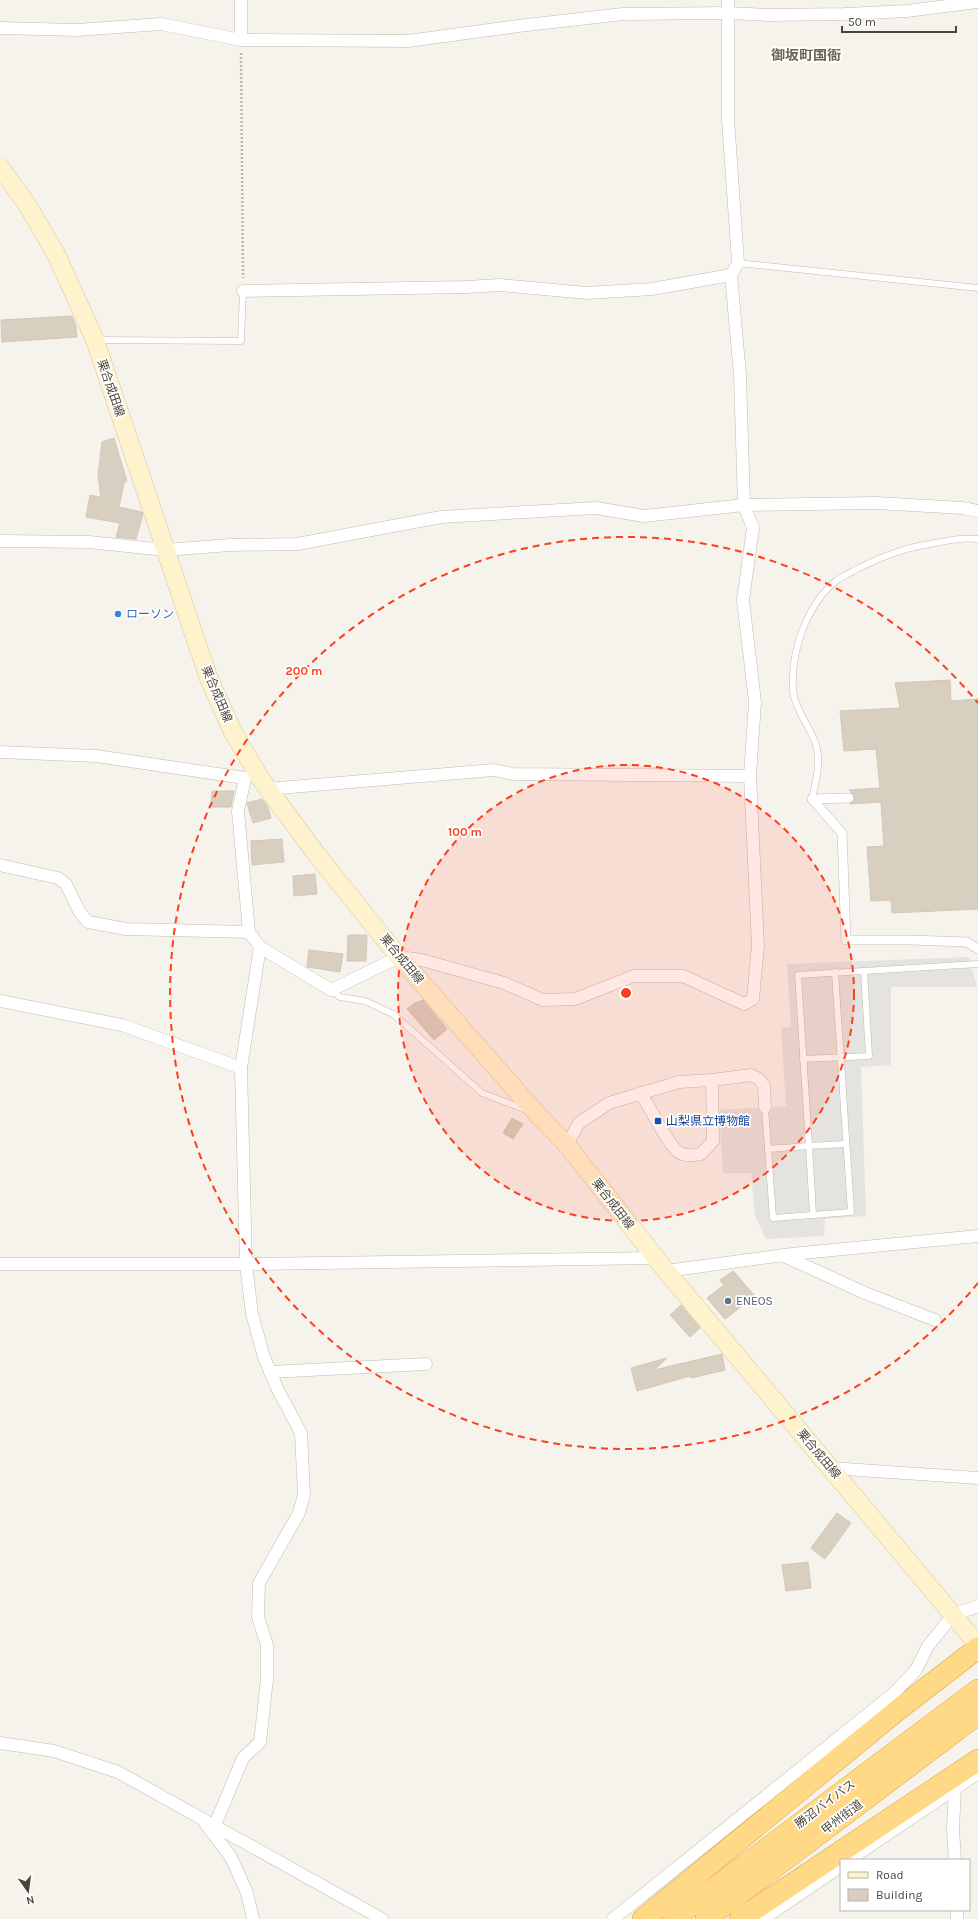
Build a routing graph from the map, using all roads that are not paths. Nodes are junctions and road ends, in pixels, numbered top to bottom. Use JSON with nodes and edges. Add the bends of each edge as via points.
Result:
{"nodes":[{"id":1,"x":241,"y":0,"type":"edge"},
{"id":2,"x":728,"y":0,"type":"edge"},
{"id":3,"x":978,"y":2,"type":"edge"},
{"id":4,"x":728,"y":13,"type":"junction"},
{"id":5,"x":0,"y":28,"type":"edge"},
{"id":6,"x":241,"y":40,"type":"junction"},
{"id":7,"x":0,"y":167,"type":"edge"},
{"id":8,"x":738,"y":263,"type":"junction"},
{"id":9,"x":731,"y":275,"type":"junction"},
{"id":10,"x":978,"y":288,"type":"edge"},
{"id":11,"x":243,"y":291,"type":"joint"},
{"id":12,"x":95,"y":340,"type":"junction"},
{"id":13,"x":744,"y":505,"type":"junction"},
{"id":14,"x":978,"y":511,"type":"edge"},
{"id":15,"x":978,"y":539,"type":"edge"},
{"id":16,"x":0,"y":541,"type":"edge"},
{"id":17,"x":165,"y":550,"type":"junction"},
{"id":18,"x":0,"y":752,"type":"edge"},
{"id":19,"x":750,"y":776,"type":"junction"},
{"id":20,"x":258,"y":782,"type":"junction"},
{"id":21,"x":849,"y":798,"type":"dead end"},
{"id":22,"x":812,"y":799,"type":"junction"},
{"id":23,"x":0,"y":865,"type":"edge"},
{"id":24,"x":249,"y":932,"type":"junction"},
{"id":25,"x":260,"y":947,"type":"junction"},
{"id":26,"x":978,"y":949,"type":"edge"},
{"id":27,"x":399,"y":957,"type":"junction"},
{"id":28,"x":978,"y":964,"type":"edge"},
{"id":29,"x":864,"y":971,"type":"junction"},
{"id":30,"x":835,"y":972,"type":"junction"},
{"id":31,"x":331,"y":990,"type":"junction"},
{"id":32,"x":0,"y":1001,"type":"edge"},
{"id":33,"x":840,"y":1058,"type":"junction"},
{"id":34,"x":803,"y":1059,"type":"junction"},
{"id":35,"x":241,"y":1068,"type":"junction"},
{"id":36,"x":712,"y":1080,"type":"junction"},
{"id":37,"x":640,"y":1093,"type":"junction"},
{"id":38,"x":765,"y":1107,"type":"joint"},
{"id":39,"x":536,"y":1113,"type":"junction"},
{"id":40,"x":846,"y":1144,"type":"junction"},
{"id":41,"x":567,"y":1145,"type":"junction"},
{"id":42,"x":809,"y":1146,"type":"junction"},
{"id":43,"x":768,"y":1149,"type":"junction"},
{"id":44,"x":813,"y":1215,"type":"junction"},
{"id":45,"x":978,"y":1236,"type":"edge"},
{"id":46,"x":782,"y":1255,"type":"junction"},
{"id":47,"x":0,"y":1264,"type":"edge"},
{"id":48,"x":246,"y":1264,"type":"junction"},
{"id":49,"x":660,"y":1264,"type":"junction"},
{"id":50,"x":935,"y":1320,"type":"dead end"},
{"id":51,"x":426,"y":1364,"type":"dead end"},
{"id":52,"x":270,"y":1372,"type":"junction"},
{"id":53,"x":830,"y":1468,"type":"junction"},
{"id":54,"x":978,"y":1478,"type":"edge"},
{"id":55,"x":978,"y":1606,"type":"edge"},
{"id":56,"x":952,"y":1615,"type":"junction"},
{"id":57,"x":978,"y":1646,"type":"edge"},
{"id":58,"x":975,"y":1700,"type":"edge"},
{"id":59,"x":0,"y":1743,"type":"edge"},
{"id":60,"x":978,"y":1760,"type":"edge"},
{"id":61,"x":978,"y":1773,"type":"edge"},
{"id":62,"x":955,"y":1788,"type":"junction"},
{"id":63,"x":209,"y":1823,"type":"junction"},
{"id":64,"x":850,"y":1859,"type":"edge"},
{"id":65,"x":955,"y":1859,"type":"edge"},
{"id":66,"x":840,"y":1867,"type":"edge"},
{"id":67,"x":253,"y":1919,"type":"edge"},
{"id":68,"x":382,"y":1919,"type":"edge"},
{"id":69,"x":613,"y":1919,"type":"edge"},
{"id":70,"x":643,"y":1919,"type":"edge"},
{"id":71,"x":673,"y":1919,"type":"edge"},
{"id":72,"x":706,"y":1919,"type":"edge"},
{"id":73,"x":740,"y":1919,"type":"edge"},
{"id":74,"x":763,"y":1919,"type":"edge"}],
"edges":[{"from":1,"to":6,"type":"street"},
{"from":2,"to":4,"type":"street"},
{"from":3,"to":4,"type":"street","via":[[907,11],[845,14],[769,16]]},
{"from":4,"to":6,"type":"street","via":[[623,14],[408,41]]},
{"from":4,"to":8,"type":"street","via":[[728,119]]},
{"from":5,"to":6,"type":"street","via":[[77,30],[160,24]]},
{"from":7,"to":12,"type":"main road","name":"栗合成田線","via":[[28,206],[56,254]]},
{"from":8,"to":9,"type":"street"},
{"from":8,"to":10,"type":"lane"},
{"from":9,"to":11,"type":"street","via":[[652,289],[587,293],[500,285],[459,288]]},
{"from":9,"to":13,"type":"street","via":[[740,375]]},
{"from":11,"to":12,"type":"lane","via":[[241,340]]},
{"from":12,"to":17,"type":"main road","name":"栗合成田線"},
{"from":13,"to":14,"type":"street","via":[[876,503]]},
{"from":13,"to":17,"type":"street","via":[[644,516],[596,508],[441,517],[297,544],[230,545]]},
{"from":13,"to":19,"type":"street","via":[[753,528],[743,600],[755,702]]},
{"from":15,"to":22,"type":"lane","via":[[968,538],[912,546],[878,558],[837,580],[815,605],[803,629],[794,657],[793,691],[815,743],[819,768]]},
{"from":16,"to":17,"type":"street","via":[[89,542]]},
{"from":17,"to":20,"type":"main road","name":"栗合成田線","via":[[209,679]]},
{"from":18,"to":20,"type":"street","via":[[96,756]]},
{"from":19,"to":20,"type":"street","via":[[513,774],[494,770]]},
{"from":19,"to":27,"type":"street","via":[[758,946],[753,999],[744,1004],[683,976],[634,976],[575,999],[544,1000],[504,984],[422,960]]},
{"from":20,"to":24,"type":"street","via":[[238,811]]},
{"from":20,"to":27,"type":"main road","name":"栗合成田線"},
{"from":21,"to":22,"type":"street"},
{"from":22,"to":26,"type":"street","via":[[842,833],[846,940],[967,942]]},
{"from":23,"to":24,"type":"street","via":[[58,878],[66,884],[79,911],[88,922],[126,929]]},
{"from":24,"to":25,"type":"street"},
{"from":25,"to":31,"type":"street"},
{"from":25,"to":35,"type":"street"},
{"from":27,"to":31,"type":"street"},
{"from":27,"to":39,"type":"main road","name":"栗合成田線"},
{"from":28,"to":29,"type":"lane"},
{"from":29,"to":30,"type":"lane"},
{"from":29,"to":33,"type":"lane","via":[[870,1056]]},
{"from":30,"to":33,"type":"lane"},
{"from":30,"to":34,"type":"lane","via":[[798,975]]},
{"from":31,"to":39,"type":"lane","via":[[340,997],[365,1001],[393,1014],[482,1093]]},
{"from":32,"to":35,"type":"street","via":[[122,1025]]},
{"from":33,"to":34,"type":"lane"},
{"from":33,"to":40,"type":"lane"},
{"from":34,"to":42,"type":"lane"},
{"from":35,"to":48,"type":"street"},
{"from":36,"to":37,"type":"street","via":[[678,1082]]},
{"from":36,"to":37,"type":"street","via":[[713,1140],[701,1154],[687,1156],[678,1152],[670,1144],[650,1105]]},
{"from":36,"to":38,"type":"street","via":[[751,1074],[764,1086]]},
{"from":37,"to":41,"type":"street","via":[[609,1103],[579,1123]]},
{"from":38,"to":43,"type":"lane"},
{"from":39,"to":41,"type":"main road","name":"栗合成田線"},
{"from":40,"to":42,"type":"lane"},
{"from":40,"to":44,"type":"lane","via":[[851,1212]]},
{"from":41,"to":49,"type":"main road","name":"栗合成田線"},
{"from":42,"to":43,"type":"lane"},
{"from":42,"to":44,"type":"lane"},
{"from":43,"to":44,"type":"lane","via":[[773,1218]]},
{"from":45,"to":46,"type":"street"},
{"from":46,"to":49,"type":"street"},
{"from":46,"to":50,"type":"street","via":[[865,1293]]},
{"from":47,"to":48,"type":"street"},
{"from":48,"to":49,"type":"street"},
{"from":48,"to":52,"type":"street","via":[[252,1314]]},
{"from":49,"to":53,"type":"main road","name":"栗合成田線"},
{"from":51,"to":52,"type":"street"},
{"from":52,"to":63,"type":"street","via":[[301,1433],[304,1495],[299,1513],[259,1583],[258,1618],[267,1645],[267,1678],[260,1742],[243,1758]]},
{"from":53,"to":54,"type":"street"},
{"from":53,"to":56,"type":"main road","name":"栗合成田線"},
{"from":55,"to":56,"type":"street"},
{"from":56,"to":57,"type":"main road","name":"栗合成田線"},
{"from":56,"to":69,"type":"street","via":[[928,1646],[916,1670],[893,1694]]},
{"from":57,"to":70,"type":"highway"},
{"from":58,"to":71,"type":"highway","name":"勝沼バイパス"},
{"from":58,"to":72,"type":"highway","name":"甲州街道"},
{"from":59,"to":63,"type":"street","via":[[54,1752],[118,1772]]},
{"from":60,"to":73,"type":"highway"},
{"from":61,"to":62,"type":"street"},
{"from":62,"to":64,"type":"street"},
{"from":62,"to":65,"type":"street","via":[[952,1829]]},
{"from":63,"to":67,"type":"street","via":[[231,1857],[247,1893]]},
{"from":63,"to":68,"type":"street"},
{"from":66,"to":74,"type":"street"}]}
